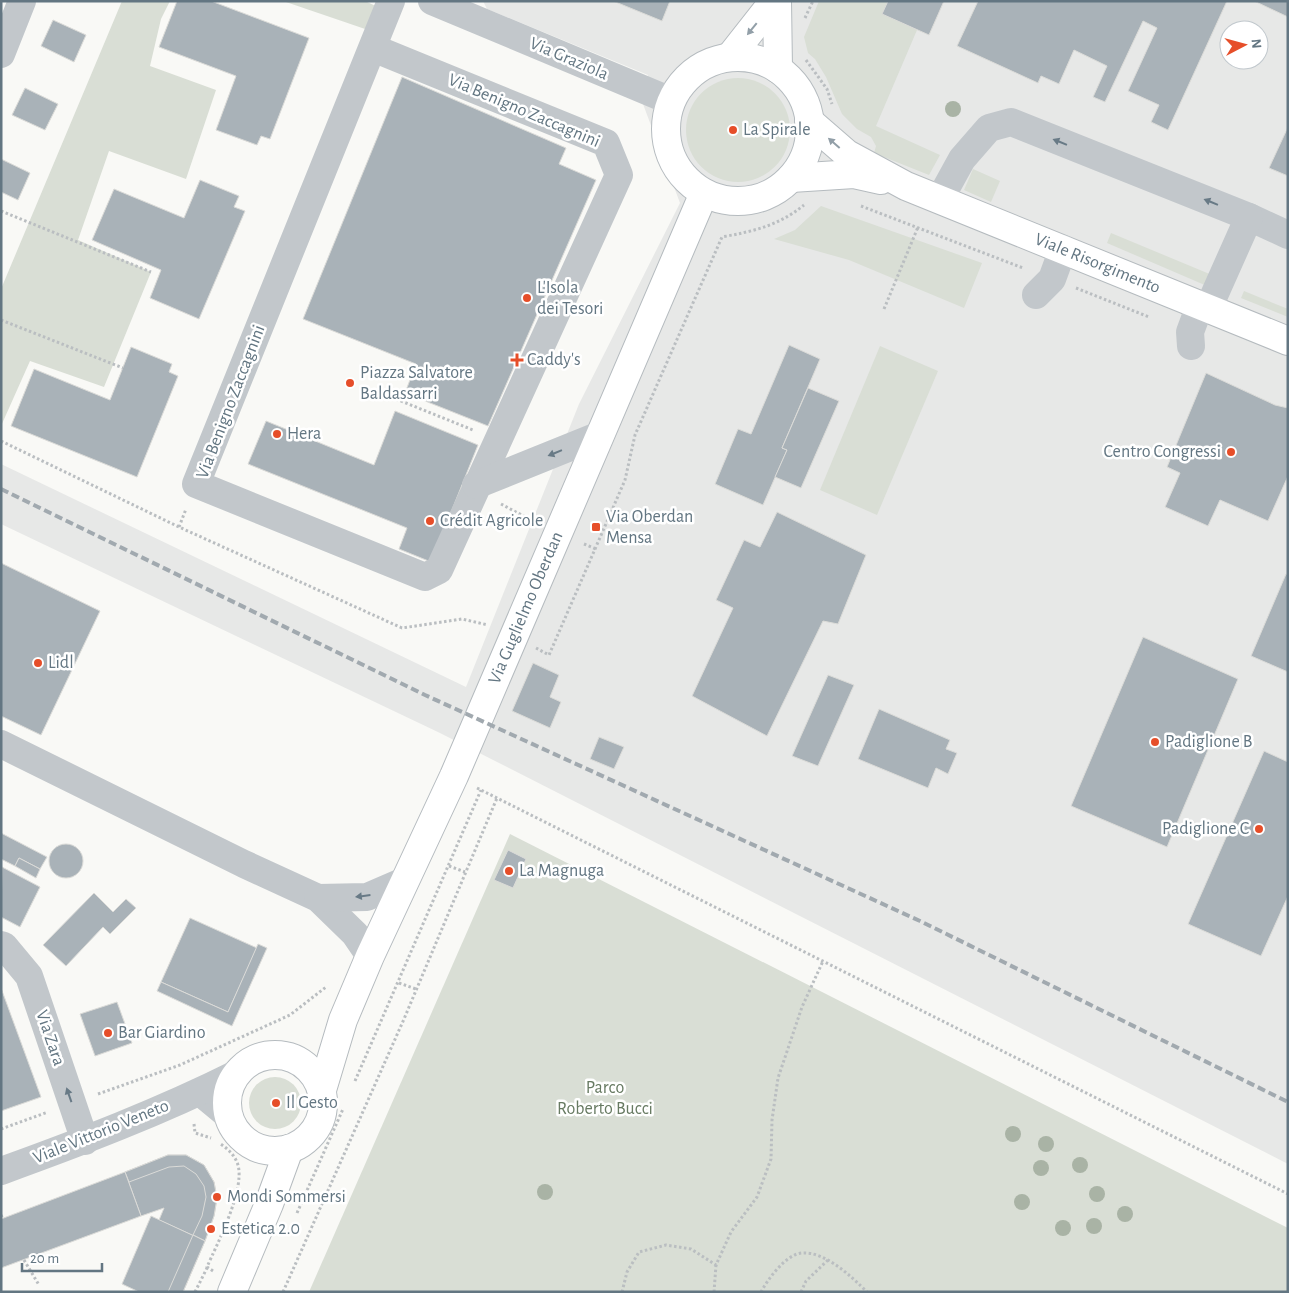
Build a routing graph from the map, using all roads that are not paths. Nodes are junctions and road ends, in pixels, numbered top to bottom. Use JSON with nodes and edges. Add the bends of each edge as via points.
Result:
{"nodes":[{"id":1,"x":22,"y":1,"type":"edge"},
{"id":2,"x":391,"y":1,"type":"edge"},
{"id":3,"x":432,"y":1,"type":"edge"},
{"id":4,"x":776,"y":1,"type":"edge"},
{"id":5,"x":465,"y":9,"type":"edge"},
{"id":6,"x":373,"y":48,"type":"junction"},
{"id":7,"x":1,"y":54,"type":"edge"},
{"id":8,"x":730,"y":57,"type":"junction"},
{"id":9,"x":778,"y":69,"type":"junction"},
{"id":10,"x":671,"y":101,"type":"junction"},
{"id":11,"x":809,"y":121,"type":"junction"},
{"id":12,"x":791,"y":178,"type":"junction"},
{"id":13,"x":906,"y":186,"type":"junction"},
{"id":14,"x":704,"y":193,"type":"junction"},
{"id":15,"x":940,"y":200,"type":"junction"},
{"id":16,"x":1249,"y":218,"type":"junction"},
{"id":17,"x":1288,"y":235,"type":"edge"},
{"id":18,"x":1063,"y":249,"type":"junction"},
{"id":19,"x":1044,"y":287,"type":"road end"},
{"id":20,"x":1204,"y":307,"type":"junction"},
{"id":21,"x":1190,"y":339,"type":"road end"},
{"id":22,"x":1288,"y":341,"type":"edge"},
{"id":23,"x":600,"y":435,"type":"junction"},
{"id":24,"x":476,"y":485,"type":"junction"},
{"id":25,"x":1,"y":744,"type":"edge"},
{"id":26,"x":404,"y":881,"type":"junction"},
{"id":27,"x":318,"y":898,"type":"junction"},
{"id":28,"x":1,"y":945,"type":"edge"},
{"id":29,"x":370,"y":956,"type":"junction"},
{"id":30,"x":343,"y":1020,"type":"junction"},
{"id":31,"x":300,"y":1061,"type":"junction"},
{"id":32,"x":236,"y":1074,"type":"junction"},
{"id":33,"x":322,"y":1090,"type":"junction"},
{"id":34,"x":200,"y":1092,"type":"junction"},
{"id":35,"x":229,"y":1116,"type":"junction"},
{"id":36,"x":84,"y":1141,"type":"junction"},
{"id":37,"x":260,"y":1149,"type":"junction"},
{"id":38,"x":289,"y":1150,"type":"junction"},
{"id":39,"x":1,"y":1171,"type":"edge"},
{"id":40,"x":269,"y":1204,"type":"junction"},
{"id":41,"x":224,"y":1282,"type":"edge"}],
"edges":[{"from":1,"to":7,"type":"street"},
{"from":2,"to":6,"type":"street","name":"Via Benigno Zaccagnini"},
{"from":3,"to":5,"type":"street","name":"Via Graziola"},
{"from":4,"to":8,"type":"main road","one_way":true},
{"from":4,"to":9,"type":"main road"},
{"from":5,"to":10,"type":"street","name":"Via Graziola"},
{"from":6,"to":24,"type":"street","name":"Via Benigno Zaccagnini","via":[[606,143],[619,174]]},
{"from":6,"to":24,"type":"street","name":"Via Benigno Zaccagnini","via":[[196,484],[425,577],[439,570]]},
{"from":8,"to":9,"type":"main road","via":[[755,59]]},
{"from":8,"to":10,"type":"main road","via":[[694,71]]},
{"from":9,"to":11,"type":"main road","via":[[793,83],[804,101]]},
{"from":10,"to":14,"type":"main road","via":[[666,122],[667,144],[674,164],[687,181]]},
{"from":11,"to":12,"type":"main road","via":[[809,142]]},
{"from":13,"to":11,"type":"main road","name":"Viale Risorgimento","one_way":true,"via":[[846,154]]},
{"from":12,"to":13,"type":"main road","name":"Viale Risorgimento","via":[[854,174]]},
{"from":12,"to":14,"type":"main road","via":[[772,192],[750,201],[727,201]]},
{"from":13,"to":15,"type":"main road","name":"Viale Risorgimento"},
{"from":14,"to":23,"type":"main road","name":"Via Guglielmo Oberdan"},
{"from":16,"to":15,"type":"street","one_way":true,"via":[[1011,122],[990,128],[984,134],[962,159]]},
{"from":15,"to":18,"type":"main road","name":"Viale Risorgimento"},
{"from":16,"to":17,"type":"street"},
{"from":16,"to":20,"type":"street"},
{"from":18,"to":19,"type":"street"},
{"from":18,"to":20,"type":"main road","name":"Viale Risorgimento"},
{"from":20,"to":21,"type":"street"},
{"from":20,"to":22,"type":"main road","name":"Viale Risorgimento"},
{"from":23,"to":24,"type":"street","one_way":true},
{"from":23,"to":26,"type":"main road","name":"Via Guglielmo Oberdan","via":[[454,776]]},
{"from":25,"to":27,"type":"street"},
{"from":26,"to":27,"type":"street","one_way":true,"via":[[367,897]]},
{"from":26,"to":29,"type":"main road","name":"Via Guglielmo Oberdan"},
{"from":27,"to":29,"type":"street","via":[[355,934]]},
{"from":36,"to":28,"type":"street","name":"Via Zara","one_way":true,"via":[[29,976]]},
{"from":29,"to":30,"type":"main road","name":"Via Guglielmo Oberdan"},
{"from":30,"to":31,"type":"main road","name":"Via Guglielmo Oberdan"},
{"from":30,"to":33,"type":"main road","name":"Via Guglielmo Oberdan"},
{"from":31,"to":32,"type":"main road","via":[[273,1054],[246,1064]]},
{"from":31,"to":33,"type":"main road","via":[[317,1079]]},
{"from":32,"to":34,"type":"street","name":"Viale Vittorio Veneto"},
{"from":32,"to":35,"type":"main road","via":[[227,1102]]},
{"from":33,"to":38,"type":"main road","name":"Via Guglielmo Oberdan","via":[[323,1105],[317,1126],[302,1143]]},
{"from":34,"to":35,"type":"street"},
{"from":34,"to":36,"type":"street","name":"Viale Vittorio Veneto"},
{"from":35,"to":37,"type":"main road","via":[[246,1142]]},
{"from":36,"to":39,"type":"street","name":"Viale Vittorio Veneto"},
{"from":37,"to":38,"type":"main road"},
{"from":37,"to":40,"type":"main road"},
{"from":38,"to":40,"type":"main road"},
{"from":40,"to":41,"type":"main road"}]}
